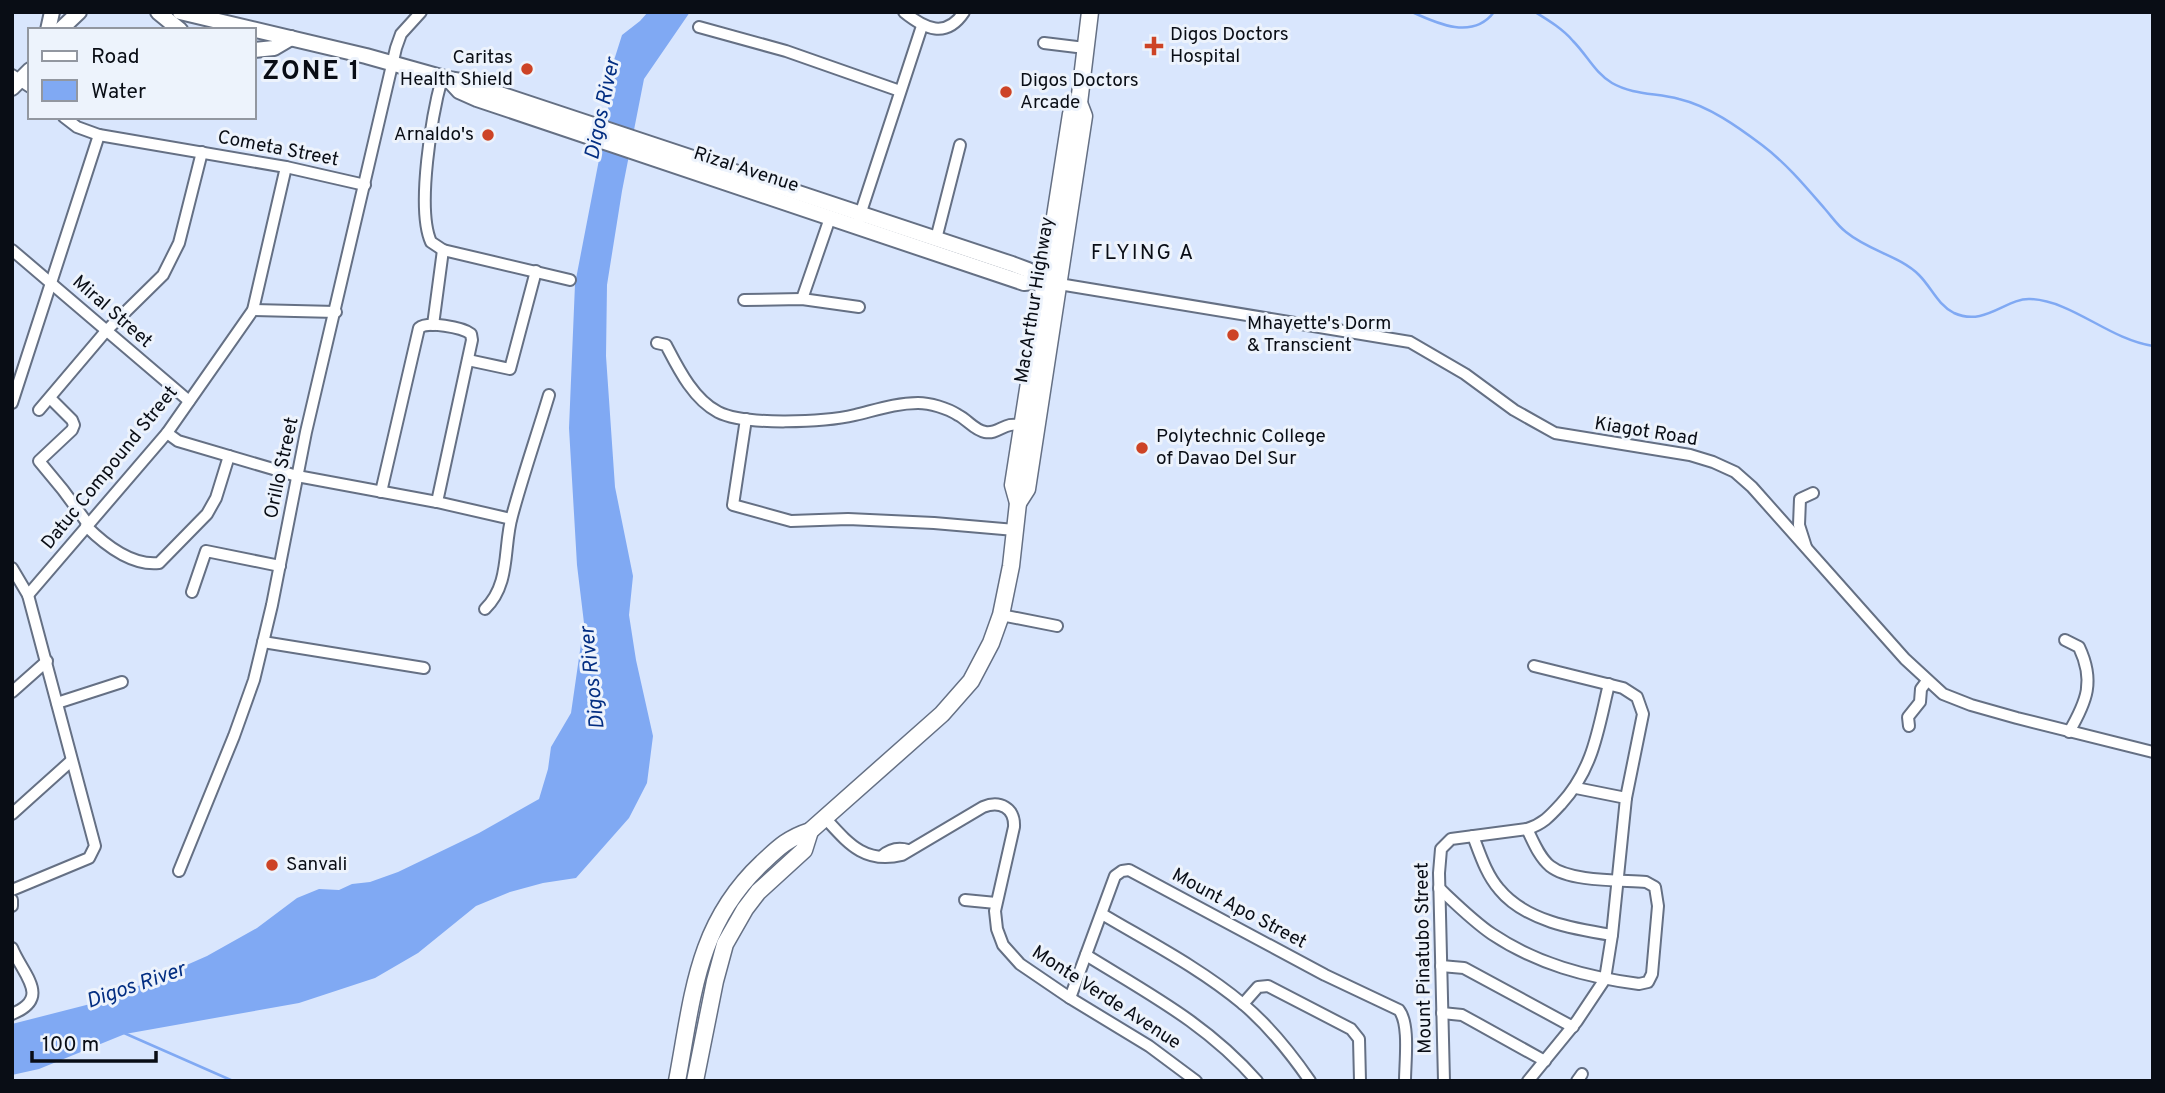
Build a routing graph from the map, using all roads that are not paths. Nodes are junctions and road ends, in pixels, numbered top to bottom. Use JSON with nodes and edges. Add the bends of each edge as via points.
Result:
{"nodes":[{"id":1,"x":79,"y":12,"type":"edge"},
{"id":2,"x":158,"y":12,"type":"edge"},
{"id":3,"x":180,"y":12,"type":"edge"},
{"id":4,"x":421,"y":12,"type":"edge"},
{"id":5,"x":904,"y":12,"type":"edge"},
{"id":6,"x":964,"y":12,"type":"edge"},
{"id":7,"x":1090,"y":12,"type":"edge"},
{"id":8,"x":922,"y":26,"type":"junction"},
{"id":9,"x":699,"y":27,"type":"dead end"},
{"id":10,"x":62,"y":28,"type":"edge"},
{"id":11,"x":178,"y":28,"type":"edge"},
{"id":12,"x":249,"y":28,"type":"edge"},
{"id":13,"x":256,"y":30,"type":"edge"},
{"id":14,"x":292,"y":38,"type":"junction"},
{"id":15,"x":1044,"y":43,"type":"dead end"},
{"id":16,"x":1086,"y":48,"type":"junction"},
{"id":17,"x":256,"y":50,"type":"edge"},
{"id":18,"x":393,"y":64,"type":"junction"},
{"id":19,"x":445,"y":79,"type":"junction"},
{"id":20,"x":901,"y":91,"type":"junction"},
{"id":21,"x":67,"y":119,"type":"edge"},
{"id":22,"x":99,"y":135,"type":"junction"},
{"id":23,"x":960,"y":145,"type":"dead end"},
{"id":24,"x":642,"y":148,"type":"junction"},
{"id":25,"x":202,"y":152,"type":"junction"},
{"id":26,"x":286,"y":167,"type":"junction"},
{"id":27,"x":365,"y":185,"type":"junction"},
{"id":28,"x":830,"y":218,"type":"junction"},
{"id":29,"x":858,"y":220,"type":"junction"},
{"id":30,"x":936,"y":239,"type":"junction"},
{"id":31,"x":12,"y":250,"type":"edge"},
{"id":32,"x":443,"y":250,"type":"junction"},
{"id":33,"x":536,"y":271,"type":"junction"},
{"id":34,"x":570,"y":279,"type":"dead end"},
{"id":35,"x":1047,"y":282,"type":"junction"},
{"id":36,"x":52,"y":283,"type":"junction"},
{"id":37,"x":802,"y":299,"type":"junction"},
{"id":38,"x":744,"y":300,"type":"dead end"},
{"id":39,"x":859,"y":307,"type":"dead end"},
{"id":40,"x":253,"y":310,"type":"junction"},
{"id":41,"x":336,"y":312,"type":"junction"},
{"id":42,"x":433,"y":325,"type":"junction"},
{"id":43,"x":106,"y":331,"type":"junction"},
{"id":44,"x":657,"y":343,"type":"dead end"},
{"id":45,"x":468,"y":360,"type":"junction"},
{"id":46,"x":549,"y":395,"type":"dead end"},
{"id":47,"x":50,"y":398,"type":"junction"},
{"id":48,"x":189,"y":401,"type":"junction"},
{"id":49,"x":12,"y":403,"type":"edge"},
{"id":50,"x":39,"y":410,"type":"dead end"},
{"id":51,"x":746,"y":419,"type":"junction"},
{"id":52,"x":1029,"y":426,"type":"junction"},
{"id":53,"x":167,"y":433,"type":"junction"},
{"id":54,"x":229,"y":456,"type":"junction"},
{"id":55,"x":297,"y":476,"type":"junction"},
{"id":56,"x":381,"y":492,"type":"junction"},
{"id":57,"x":1812,"y":492,"type":"dead end"},
{"id":58,"x":437,"y":502,"type":"junction"},
{"id":59,"x":511,"y":520,"type":"junction"},
{"id":60,"x":87,"y":525,"type":"junction"},
{"id":61,"x":1016,"y":530,"type":"junction"},
{"id":62,"x":1807,"y":549,"type":"junction"},
{"id":63,"x":280,"y":566,"type":"junction"},
{"id":64,"x":13,"y":570,"type":"edge"},
{"id":65,"x":192,"y":592,"type":"dead end"},
{"id":66,"x":28,"y":595,"type":"junction"},
{"id":67,"x":485,"y":609,"type":"dead end"},
{"id":68,"x":1001,"y":615,"type":"junction"},
{"id":69,"x":1057,"y":626,"type":"dead end"},
{"id":70,"x":2064,"y":640,"type":"dead end"},
{"id":71,"x":263,"y":642,"type":"junction"},
{"id":72,"x":47,"y":661,"type":"junction"},
{"id":73,"x":1534,"y":666,"type":"dead end"},
{"id":74,"x":424,"y":668,"type":"dead end"},
{"id":75,"x":1927,"y":681,"type":"junction"},
{"id":76,"x":122,"y":682,"type":"dead end"},
{"id":77,"x":1609,"y":684,"type":"junction"},
{"id":78,"x":12,"y":692,"type":"edge"},
{"id":79,"x":57,"y":703,"type":"junction"},
{"id":80,"x":1909,"y":726,"type":"dead end"},
{"id":81,"x":2069,"y":732,"type":"junction"},
{"id":82,"x":2153,"y":752,"type":"edge"},
{"id":83,"x":71,"y":761,"type":"junction"},
{"id":84,"x":1576,"y":788,"type":"junction"},
{"id":85,"x":1626,"y":798,"type":"junction"},
{"id":86,"x":12,"y":814,"type":"edge"},
{"id":87,"x":825,"y":818,"type":"junction"},
{"id":88,"x":1527,"y":829,"type":"junction"},
{"id":89,"x":810,"y":831,"type":"junction"},
{"id":90,"x":1473,"y":836,"type":"junction"},
{"id":91,"x":179,"y":871,"type":"dead end"},
{"id":92,"x":1618,"y":880,"type":"junction"},
{"id":93,"x":1439,"y":888,"type":"junction"},
{"id":94,"x":12,"y":890,"type":"edge"},
{"id":95,"x":12,"y":900,"type":"edge"},
{"id":96,"x":965,"y":900,"type":"dead end"},
{"id":97,"x":996,"y":903,"type":"junction"},
{"id":98,"x":12,"y":906,"type":"edge"},
{"id":99,"x":1101,"y":914,"type":"junction"},
{"id":100,"x":1612,"y":935,"type":"junction"},
{"id":101,"x":12,"y":948,"type":"edge"},
{"id":102,"x":1086,"y":955,"type":"junction"},
{"id":103,"x":1441,"y":966,"type":"junction"},
{"id":104,"x":1605,"y":979,"type":"junction"},
{"id":105,"x":1070,"y":998,"type":"junction"},
{"id":106,"x":1243,"y":1004,"type":"junction"},
{"id":107,"x":1442,"y":1013,"type":"junction"},
{"id":108,"x":12,"y":1014,"type":"edge"},
{"id":109,"x":1573,"y":1027,"type":"junction"},
{"id":110,"x":1545,"y":1061,"type":"junction"},
{"id":111,"x":677,"y":1081,"type":"edge"},
{"id":112,"x":695,"y":1081,"type":"edge"},
{"id":113,"x":1196,"y":1081,"type":"edge"},
{"id":114,"x":1257,"y":1081,"type":"edge"},
{"id":115,"x":1310,"y":1081,"type":"edge"},
{"id":116,"x":1360,"y":1081,"type":"edge"},
{"id":117,"x":1405,"y":1081,"type":"edge"},
{"id":118,"x":1444,"y":1081,"type":"edge"},
{"id":119,"x":1528,"y":1081,"type":"edge"}],
"edges":[{"from":1,"to":10,"type":"main road"},
{"from":2,"to":11,"type":"main road"},
{"from":3,"to":12,"type":"main road","name":"Rizal Avenue"},
{"from":4,"to":18,"type":"street","name":"Orillo Street","via":[[401,34]]},
{"from":5,"to":8,"type":"street"},
{"from":6,"to":8,"type":"street","via":[[951,27]]},
{"from":7,"to":16,"type":"highway","name":"MacArthur Highway"},
{"from":8,"to":20,"type":"street"},
{"from":9,"to":20,"type":"street"},
{"from":13,"to":14,"type":"main road","name":"Rizal Avenue"},
{"from":14,"to":17,"type":"main road","via":[[274,48]]},
{"from":14,"to":18,"type":"main road","name":"Rizal Avenue"},
{"from":15,"to":16,"type":"street"},
{"from":16,"to":35,"type":"highway","name":"MacArthur Highway","via":[[1079,103],[1071,114]]},
{"from":18,"to":19,"type":"main road","name":"Rizal Avenue"},
{"from":18,"to":27,"type":"street","name":"Orillo Street"},
{"from":19,"to":24,"type":"main road","name":"Rizal Avenue"},
{"from":19,"to":32,"type":"street","via":[[430,127],[425,214],[431,242]]},
{"from":20,"to":29,"type":"street"},
{"from":21,"to":22,"type":"street","name":"Cometa Street"},
{"from":22,"to":25,"type":"street","name":"Cometa Street"},
{"from":22,"to":36,"type":"street"},
{"from":23,"to":30,"type":"street"},
{"from":24,"to":28,"type":"main road","name":"Rizal Avenue"},
{"from":24,"to":29,"type":"main road","name":"Rizal Avenue"},
{"from":25,"to":26,"type":"street","name":"Cometa Street"},
{"from":25,"to":43,"type":"street","via":[[173,259],[151,288]]},
{"from":26,"to":27,"type":"street","name":"Cometa Street"},
{"from":26,"to":40,"type":"street","name":"Datuc Compound Street"},
{"from":27,"to":41,"type":"street","name":"Orillo Street"},
{"from":28,"to":29,"type":"main road","name":"Rizal Avenue"},
{"from":28,"to":37,"type":"street"},
{"from":29,"to":30,"type":"main road","name":"Rizal Avenue"},
{"from":29,"to":35,"type":"main road","name":"Rizal Avenue","via":[[1024,283]]},
{"from":30,"to":35,"type":"main road","name":"Rizal Avenue","via":[[1028,270]]},
{"from":31,"to":36,"type":"street","name":"Miral Street"},
{"from":32,"to":33,"type":"street"},
{"from":32,"to":42,"type":"street"},
{"from":33,"to":34,"type":"street"},
{"from":33,"to":45,"type":"street","via":[[510,369]]},
{"from":35,"to":52,"type":"highway","name":"MacArthur Highway"},
{"from":35,"to":62,"type":"street","name":"Kiagot Road","via":[[1410,342],[1555,433],[1690,455],[1735,472]]},
{"from":36,"to":43,"type":"street","name":"Miral Street"},
{"from":36,"to":49,"type":"street"},
{"from":37,"to":38,"type":"street"},
{"from":37,"to":39,"type":"street"},
{"from":40,"to":41,"type":"street"},
{"from":40,"to":48,"type":"street","name":"Datuc Compound Street"},
{"from":41,"to":55,"type":"street","name":"Orillo Street"},
{"from":42,"to":45,"type":"street","via":[[469,332]]},
{"from":42,"to":56,"type":"street","via":[[419,328]]},
{"from":43,"to":47,"type":"street"},
{"from":43,"to":48,"type":"street","name":"Miral Street"},
{"from":44,"to":51,"type":"street","via":[[666,345],[705,402],[717,412]]},
{"from":45,"to":58,"type":"street"},
{"from":46,"to":59,"type":"street"},
{"from":47,"to":50,"type":"street"},
{"from":47,"to":60,"type":"street","via":[[74,425],[38,461]]},
{"from":48,"to":53,"type":"street","name":"Datuc Compound Street"},
{"from":51,"to":52,"type":"street","via":[[853,416],[922,403],[958,415],[986,432],[1013,424]]},
{"from":51,"to":61,"type":"street","via":[[733,505],[791,521],[860,520]]},
{"from":52,"to":61,"type":"highway","name":"MacArthur Highway","via":[[1027,489],[1018,503]]},
{"from":53,"to":54,"type":"street","via":[[178,441]]},
{"from":53,"to":60,"type":"street","name":"Datuc Compound Street"},
{"from":54,"to":55,"type":"street"},
{"from":54,"to":60,"type":"street","via":[[207,514],[159,563],[114,550]]},
{"from":55,"to":56,"type":"street"},
{"from":55,"to":63,"type":"street","name":"Orillo Street"},
{"from":56,"to":58,"type":"street"},
{"from":57,"to":62,"type":"street","via":[[1800,499],[1799,525]]},
{"from":58,"to":59,"type":"street"},
{"from":59,"to":67,"type":"street","via":[[500,585]]},
{"from":60,"to":66,"type":"street","name":"Datuc Compound Street"},
{"from":61,"to":68,"type":"highway","name":"MacArthur Highway"},
{"from":62,"to":75,"type":"street","name":"Kiagot Road"},
{"from":63,"to":65,"type":"street","via":[[206,551]]},
{"from":63,"to":71,"type":"street","name":"Orillo Street"},
{"from":64,"to":66,"type":"street"},
{"from":66,"to":72,"type":"street"},
{"from":68,"to":69,"type":"street"},
{"from":68,"to":87,"type":"highway","name":"MacArthur Highway","via":[[982,663],[960,695]]},
{"from":70,"to":81,"type":"street","via":[[2079,646],[2087,663],[2088,688]]},
{"from":71,"to":74,"type":"street"},
{"from":71,"to":91,"type":"street","name":"Orillo Street","via":[[234,736]]},
{"from":72,"to":78,"type":"street"},
{"from":72,"to":79,"type":"street"},
{"from":73,"to":77,"type":"street"},
{"from":75,"to":80,"type":"street","via":[[1920,702],[1908,716]]},
{"from":75,"to":81,"type":"street","name":"Kiagot Road","via":[[1955,700]]},
{"from":76,"to":79,"type":"street"},
{"from":77,"to":84,"type":"street","name":"Mount Pinatubo Street","via":[[1595,745]]},
{"from":77,"to":85,"type":"street","via":[[1637,698],[1643,714]]},
{"from":79,"to":83,"type":"street"},
{"from":81,"to":82,"type":"street","name":"Kiagot Road"},
{"from":83,"to":86,"type":"street"},
{"from":83,"to":94,"type":"street","via":[[94,852]]},
{"from":84,"to":85,"type":"street"},
{"from":84,"to":88,"type":"street","name":"Mount Pinatubo Street","via":[[1544,822]]},
{"from":85,"to":92,"type":"street"},
{"from":87,"to":89,"type":"highway","name":"MacArthur Highway"},
{"from":87,"to":97,"type":"street","name":"Monte Verde Avenue","via":[[855,849],[889,858],[902,855],[983,807],[1007,807],[1014,827]]},
{"from":88,"to":90,"type":"street","name":"Mount Pinatubo Street"},
{"from":88,"to":92,"type":"street","via":[[1556,870]]},
{"from":89,"to":111,"type":"highway","name":"MacArthur Highway","via":[[791,837],[746,878],[718,917],[703,951]]},
{"from":89,"to":112,"type":"highway","name":"MacArthur Highway","via":[[804,850],[758,892],[725,944]]},
{"from":90,"to":93,"type":"street","name":"Mount Pinatubo Street","via":[[1443,845]]},
{"from":90,"to":100,"type":"street","via":[[1498,888],[1524,910],[1577,929]]},
{"from":92,"to":100,"type":"street"},
{"from":92,"to":104,"type":"street","via":[[1655,887],[1658,906],[1652,974],[1648,982],[1639,984]]},
{"from":93,"to":103,"type":"street","name":"Mount Pinatubo Street"},
{"from":93,"to":104,"type":"street","via":[[1512,946],[1558,967]]},
{"from":95,"to":98,"type":"street"},
{"from":96,"to":97,"type":"street"},
{"from":97,"to":105,"type":"street","name":"Monte Verde Avenue","via":[[997,929],[1008,952]]},
{"from":99,"to":102,"type":"street","name":"Mount Apo Street"},
{"from":99,"to":106,"type":"street"},
{"from":99,"to":117,"type":"street","name":"Mount Apo Street","via":[[1115,876],[1129,870],[1325,975],[1395,1007],[1404,1020]]},
{"from":100,"to":104,"type":"street"},
{"from":101,"to":108,"type":"street","via":[[33,992],[32,1002]]},
{"from":102,"to":105,"type":"street","name":"Mount Apo Street"},
{"from":102,"to":114,"type":"street","via":[[1204,1029]]},
{"from":103,"to":107,"type":"street","name":"Mount Pinatubo Street"},
{"from":103,"to":109,"type":"street","via":[[1464,968]]},
{"from":104,"to":109,"type":"street"},
{"from":105,"to":113,"type":"street","name":"Monte Verde Avenue","via":[[1149,1045]]},
{"from":106,"to":115,"type":"street","via":[[1275,1035]]},
{"from":106,"to":116,"type":"street","via":[[1258,987],[1268,986],[1354,1031],[1360,1044]]},
{"from":107,"to":110,"type":"street","via":[[1462,1016]]},
{"from":107,"to":118,"type":"street","name":"Mount Pinatubo Street"},
{"from":109,"to":110,"type":"street"},
{"from":110,"to":119,"type":"street"}]}
